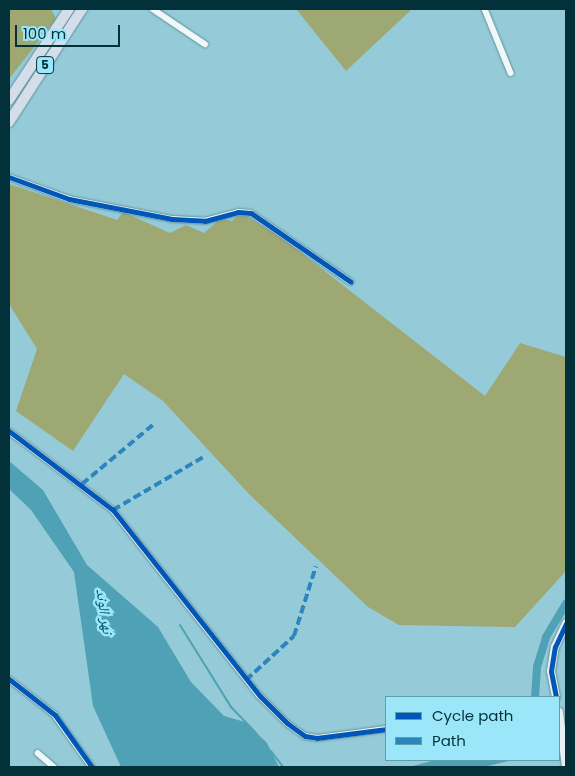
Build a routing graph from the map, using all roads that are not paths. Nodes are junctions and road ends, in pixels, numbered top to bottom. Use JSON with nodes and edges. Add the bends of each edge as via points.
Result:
{"nodes":[{"id":1,"x":69,"y":9,"type":"edge"},
{"id":2,"x":82,"y":9,"type":"edge"},
{"id":3,"x":152,"y":9,"type":"edge"},
{"id":4,"x":485,"y":9,"type":"edge"},
{"id":5,"x":205,"y":44,"type":"dead end"},
{"id":6,"x":511,"y":73,"type":"dead end"},
{"id":7,"x":9,"y":100,"type":"edge"},
{"id":8,"x":9,"y":122,"type":"edge"},
{"id":9,"x":9,"y":177,"type":"edge"},
{"id":10,"x":351,"y":282,"type":"dead end"},
{"id":11,"x":9,"y":431,"type":"edge"},
{"id":12,"x":566,"y":623,"type":"edge"},
{"id":13,"x":9,"y":679,"type":"edge"},
{"id":14,"x":556,"y":696,"type":"edge"},
{"id":15,"x":560,"y":722,"type":"edge"},
{"id":16,"x":385,"y":729,"type":"edge"},
{"id":17,"x":38,"y":753,"type":"dead end"},
{"id":18,"x":54,"y":767,"type":"edge"},
{"id":19,"x":92,"y":767,"type":"edge"},
{"id":20,"x":566,"y":767,"type":"edge"}],
"edges":[{"from":1,"to":7,"type":"highway","number":"5"},
{"from":2,"to":8,"type":"highway","number":"5"},
{"from":3,"to":5,"type":"street"},
{"from":4,"to":6,"type":"street"},
{"from":9,"to":10,"type":"street","via":[[69,199],[172,220],[205,221],[238,212],[251,213]]},
{"from":11,"to":16,"type":"street","via":[[113,510],[260,696],[287,723],[305,736],[317,738]]},
{"from":12,"to":14,"type":"street","via":[[555,647],[551,671]]},
{"from":13,"to":19,"type":"street","via":[[55,715]]},
{"from":15,"to":20,"type":"street"},
{"from":17,"to":18,"type":"street"}]}
